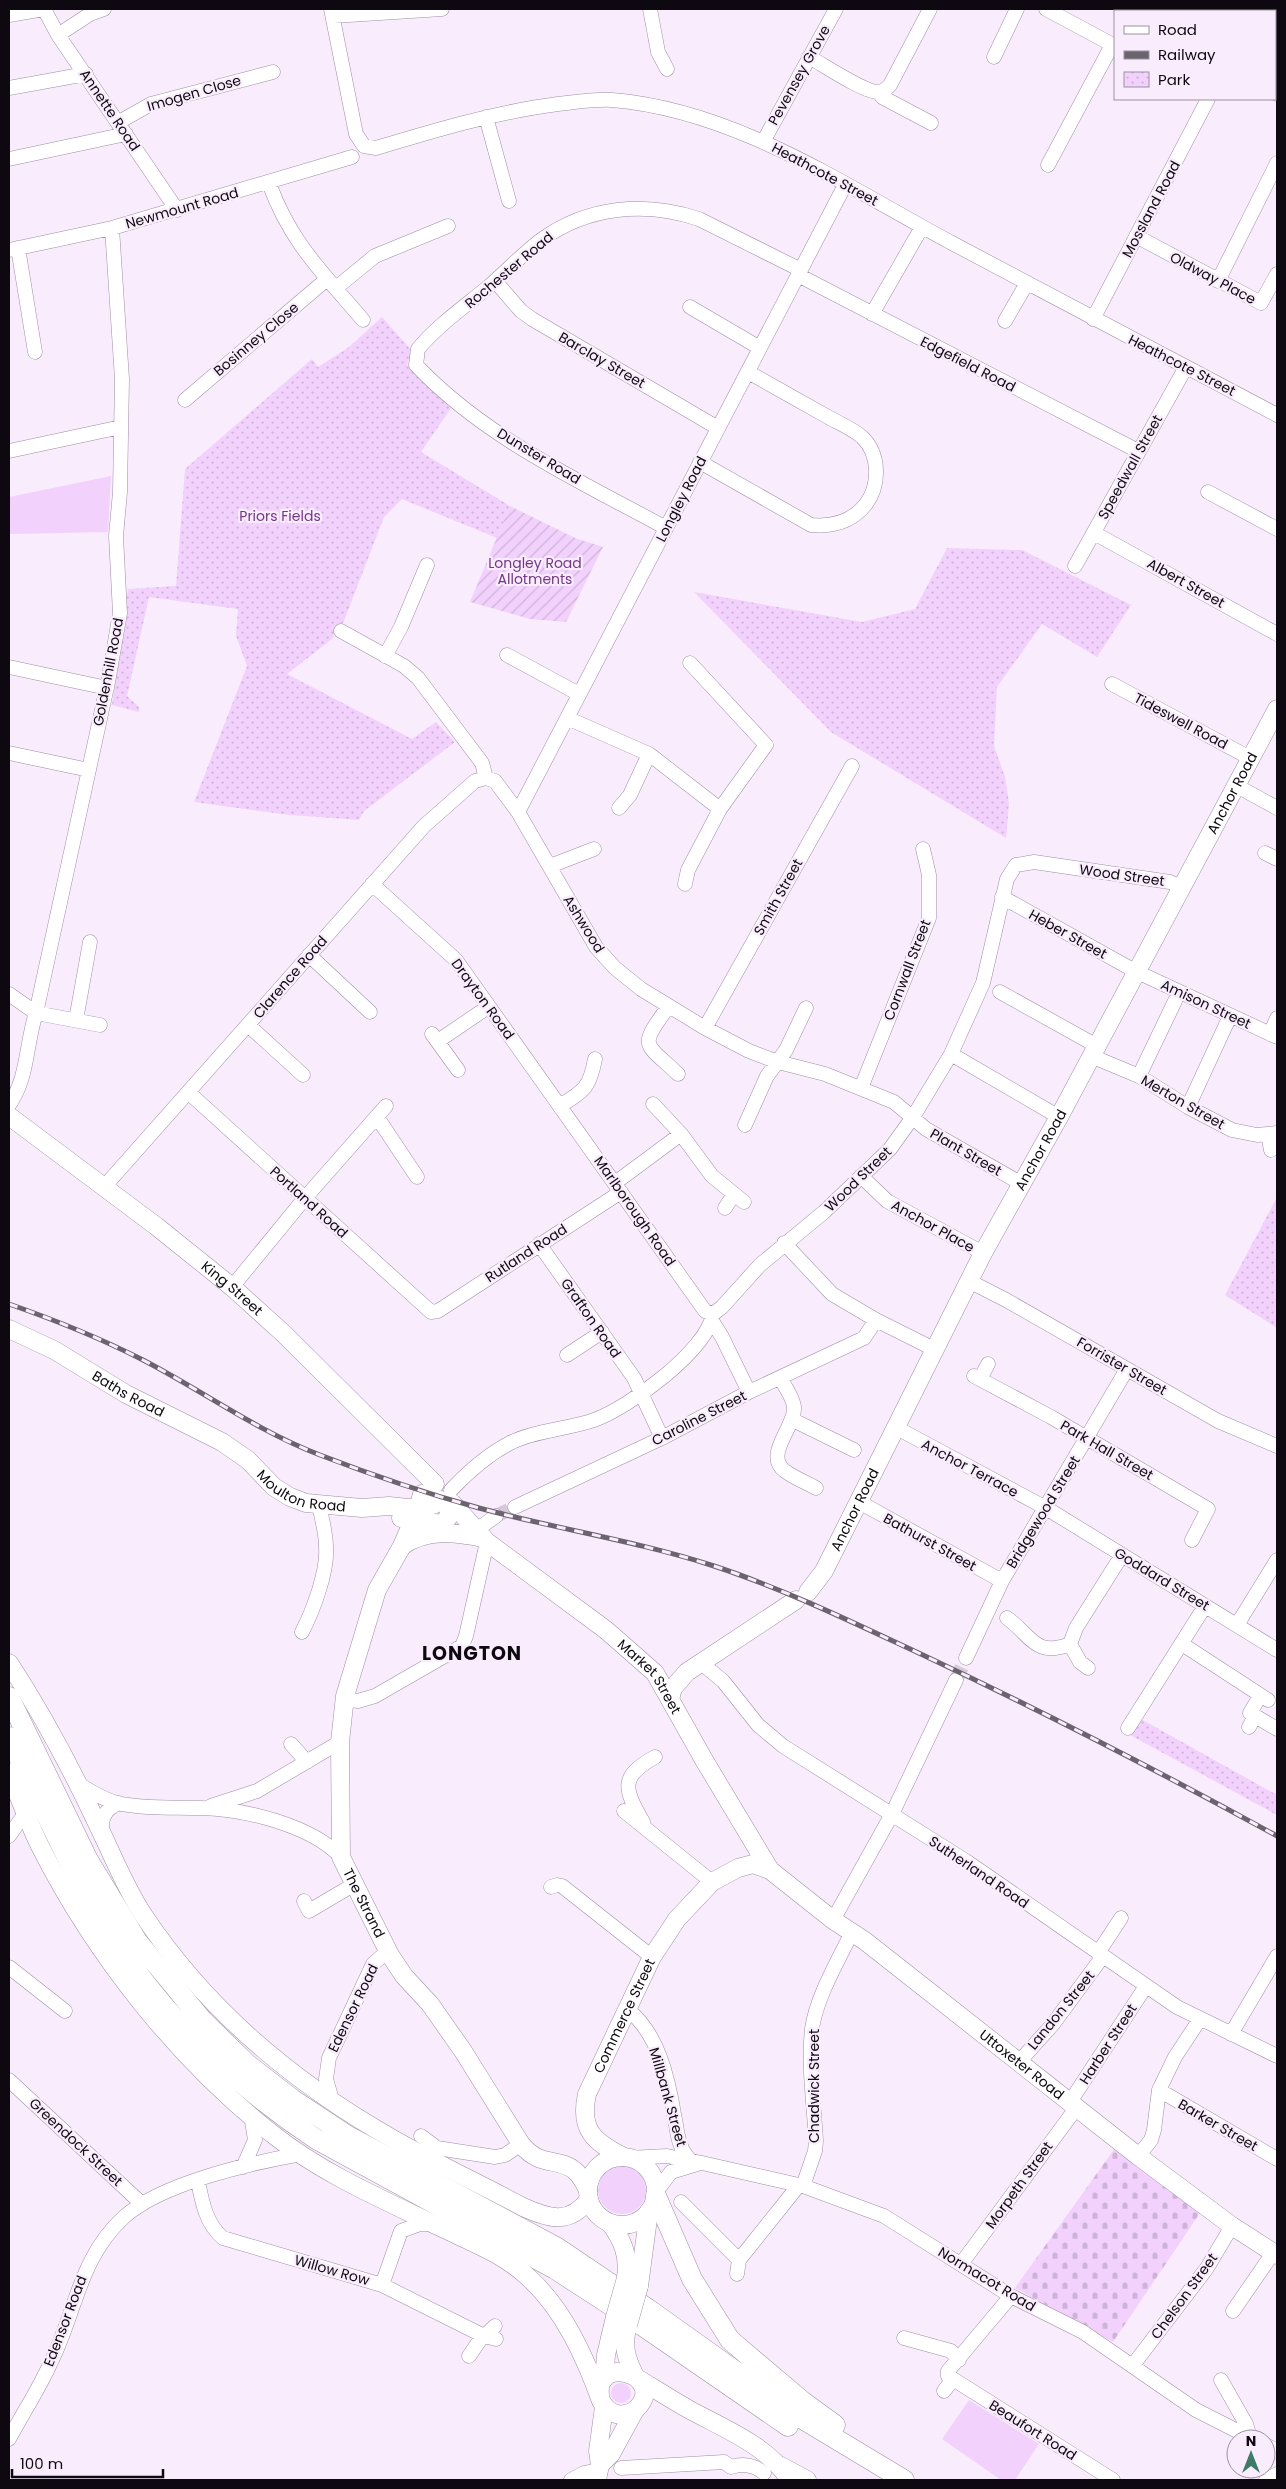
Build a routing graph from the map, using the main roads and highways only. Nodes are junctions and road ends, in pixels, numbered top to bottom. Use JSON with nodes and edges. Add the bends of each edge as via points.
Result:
{"nodes":[{"id":1,"x":1277,"y":711,"type":"edge"},
{"id":2,"x":9,"y":1116,"type":"edge"},
{"id":3,"x":9,"y":1329,"type":"edge"},
{"id":4,"x":248,"y":1460,"type":"joint"},
{"id":5,"x":432,"y":1495,"type":"junction"},
{"id":6,"x":481,"y":1537,"type":"junction"},
{"id":7,"x":402,"y":1546,"type":"junction"},
{"id":8,"x":9,"y":1663,"type":"edge"},
{"id":9,"x":694,"y":1667,"type":"junction"},
{"id":10,"x":655,"y":1673,"type":"junction"},
{"id":11,"x":9,"y":1697,"type":"edge"},
{"id":12,"x":670,"y":1699,"type":"junction"},
{"id":13,"x":9,"y":1737,"type":"edge"},
{"id":14,"x":9,"y":1772,"type":"edge"},
{"id":15,"x":749,"y":1834,"type":"junction"},
{"id":16,"x":770,"y":1870,"type":"junction"},
{"id":17,"x":715,"y":1880,"type":"junction"},
{"id":18,"x":627,"y":2157,"type":"junction"},
{"id":19,"x":588,"y":2194,"type":"junction"},
{"id":20,"x":654,"y":2200,"type":"junction"},
{"id":21,"x":610,"y":2223,"type":"junction"},
{"id":22,"x":1275,"y":2254,"type":"edge"},
{"id":23,"x":633,"y":2282,"type":"junction"},
{"id":24,"x":621,"y":2321,"type":"junction"},
{"id":25,"x":636,"y":2377,"type":"junction"},
{"id":26,"x":604,"y":2379,"type":"junction"},
{"id":27,"x":602,"y":2404,"type":"junction"},
{"id":28,"x":636,"y":2409,"type":"junction"},
{"id":29,"x":690,"y":2410,"type":"junction"},
{"id":30,"x":599,"y":2472,"type":"edge"},
{"id":31,"x":785,"y":2473,"type":"edge"},
{"id":32,"x":807,"y":2480,"type":"edge"},
{"id":33,"x":877,"y":2480,"type":"edge"},
{"id":34,"x":904,"y":2480,"type":"edge"},
{"id":35,"x":910,"y":2480,"type":"edge"}],
"edges":[{"from":1,"to":9,"type":"main road","name":"Anchor Road","via":[[983,1253],[824,1571],[802,1596]]},
{"from":2,"to":5,"type":"main road","name":"King Street","via":[[232,1287],[342,1391]]},
{"from":3,"to":4,"type":"main road","name":"Baths Road","via":[[54,1350],[143,1404],[222,1442]]},
{"from":4,"to":5,"type":"main road","name":"Moulton Road","via":[[290,1497],[319,1505],[389,1506]]},
{"from":5,"to":6,"type":"main road","name":"King Street"},
{"from":5,"to":7,"type":"main road","name":"The Strand"},
{"from":6,"to":7,"type":"main road","via":[[422,1535]]},
{"from":6,"to":10,"type":"main road","name":"Market Street","via":[[606,1630]]},
{"from":7,"to":19,"type":"main road","name":"The Strand","via":[[378,1590],[345,1696],[340,1742],[341,1858],[390,1955],[463,2051],[521,2144],[540,2159],[569,2166]]},
{"from":8,"to":19,"type":"main road","via":[[77,1783],[143,1915],[188,1976],[247,2036],[332,2100],[393,2139],[534,2212],[570,2216],[577,2212]]},
{"from":9,"to":10,"type":"main road"},
{"from":9,"to":12,"type":"main road","name":"Anchor Road","via":[[673,1688]]},
{"from":10,"to":12,"type":"main road","name":"Market Street"},
{"from":11,"to":34,"type":"highway","via":[[88,1860],[137,1941],[203,2021],[247,2064],[348,2136],[556,2247],[801,2418]]},
{"from":12,"to":15,"type":"main road","name":"Market Street"},
{"from":13,"to":33,"type":"highway","via":[[108,1931],[160,2002],[198,2045],[280,2116],[316,2139],[555,2269],[799,2433]]},
{"from":14,"to":27,"type":"main road","via":[[37,1840],[104,1952],[141,2002],[232,2099],[301,2154],[351,2183],[505,2259],[539,2287],[572,2333]]},
{"from":15,"to":16,"type":"main road","name":"Market Street"},
{"from":15,"to":17,"type":"main road","name":"Commerce Street","via":[[740,1856]]},
{"from":16,"to":17,"type":"main road","name":"Commerce Street","via":[[753,1864]]},
{"from":16,"to":22,"type":"main road","name":"Uttoxeter Road","via":[[1138,2156]]},
{"from":17,"to":18,"type":"main road","name":"Commerce Street","via":[[677,1919],[652,1957],[587,2094],[584,2107],[588,2130],[610,2150]]},
{"from":18,"to":19,"type":"main road","via":[[610,2159],[597,2168],[590,2179]]},
{"from":18,"to":20,"type":"main road","via":[[648,2169],[654,2181]]},
{"from":19,"to":21,"type":"main road","via":[[596,2212]]},
{"from":20,"to":21,"type":"main road","via":[[634,2222]]},
{"from":20,"to":23,"type":"main road"},
{"from":20,"to":35,"type":"highway","via":[[692,2279],[730,2340],[802,2401]]},
{"from":21,"to":23,"type":"main road","via":[[625,2247]]},
{"from":23,"to":24,"type":"main road","bridge":true},
{"from":24,"to":25,"type":"main road","via":[[628,2362]]},
{"from":24,"to":26,"type":"main road","via":[[606,2354]]},
{"from":25,"to":26,"type":"main road","via":[[620,2371]]},
{"from":25,"to":28,"type":"main road","via":[[643,2396]]},
{"from":25,"to":29,"type":"main road"},
{"from":26,"to":27,"type":"main road","via":[[600,2387]]},
{"from":27,"to":28,"type":"main road","via":[[618,2415]]},
{"from":27,"to":30,"type":"main road"},
{"from":28,"to":29,"type":"main road","via":[[666,2406]]},
{"from":28,"to":30,"type":"main road"},
{"from":29,"to":31,"type":"main road","via":[[738,2434]]},
{"from":31,"to":32,"type":"main road"}]}
